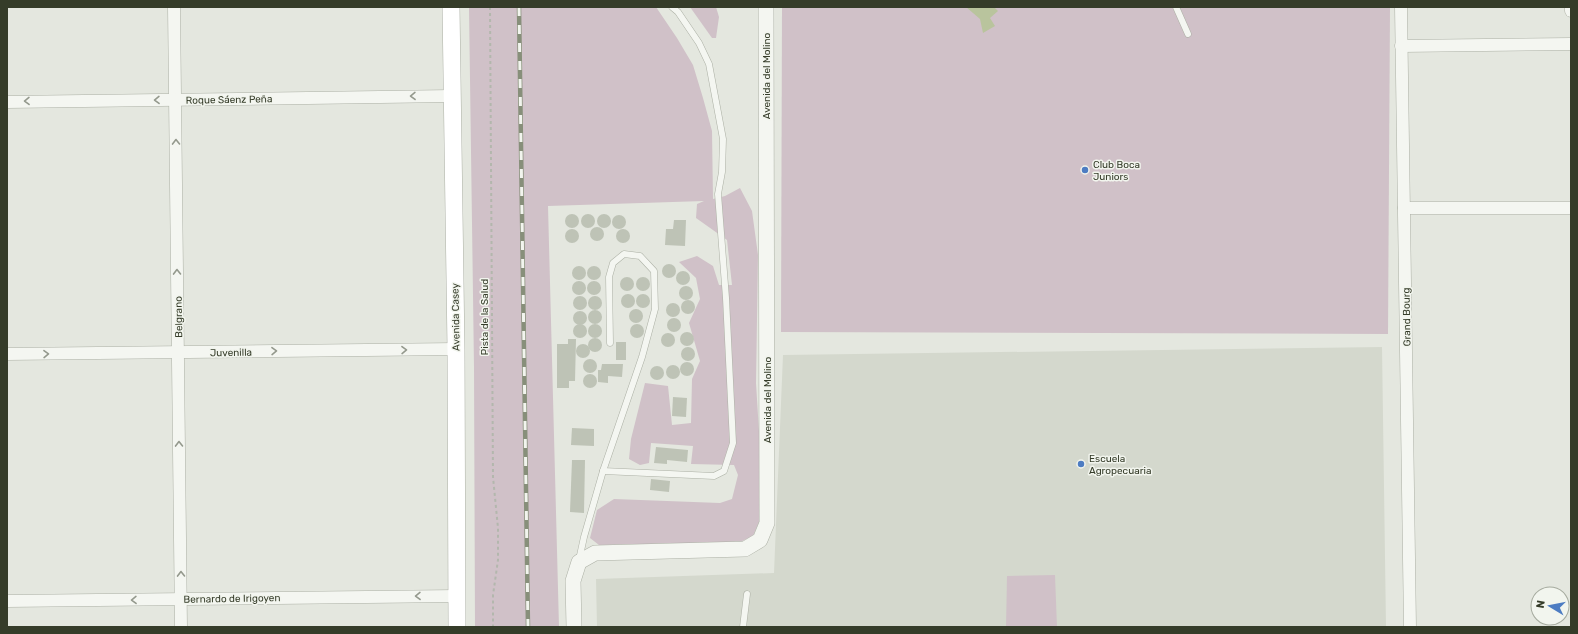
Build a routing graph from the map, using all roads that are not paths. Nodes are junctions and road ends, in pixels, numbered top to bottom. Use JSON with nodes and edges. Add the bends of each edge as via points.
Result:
{"nodes":[{"id":1,"x":174,"y":7,"type":"edge"},
{"id":2,"x":451,"y":7,"type":"edge"},
{"id":3,"x":672,"y":7,"type":"edge"},
{"id":4,"x":766,"y":7,"type":"edge"},
{"id":5,"x":1176,"y":7,"type":"edge"},
{"id":6,"x":1401,"y":7,"type":"edge"},
{"id":7,"x":1571,"y":7,"type":"edge"},
{"id":8,"x":1571,"y":11,"type":"edge"},
{"id":9,"x":1188,"y":34,"type":"dead end"},
{"id":10,"x":1571,"y":44,"type":"edge"},
{"id":11,"x":1401,"y":46,"type":"junction"},
{"id":12,"x":452,"y":96,"type":"junction"},
{"id":13,"x":176,"y":100,"type":"junction"},
{"id":14,"x":7,"y":102,"type":"edge"},
{"id":15,"x":1404,"y":208,"type":"junction"},
{"id":16,"x":1571,"y":208,"type":"edge"},
{"id":17,"x":610,"y":343,"type":"dead end"},
{"id":18,"x":456,"y":349,"type":"junction"},
{"id":19,"x":178,"y":352,"type":"junction"},
{"id":20,"x":7,"y":354,"type":"edge"},
{"id":21,"x":602,"y":471,"type":"junction"},
{"id":22,"x":579,"y":562,"type":"junction"},
{"id":23,"x":747,"y":594,"type":"dead end"},
{"id":24,"x":457,"y":596,"type":"junction"},
{"id":25,"x":181,"y":599,"type":"junction"},
{"id":26,"x":7,"y":601,"type":"edge"},
{"id":27,"x":181,"y":627,"type":"edge"},
{"id":28,"x":457,"y":627,"type":"edge"},
{"id":29,"x":574,"y":627,"type":"edge"},
{"id":30,"x":743,"y":627,"type":"edge"},
{"id":31,"x":1410,"y":627,"type":"edge"}],
"edges":[{"from":1,"to":13,"type":"street","name":"Belgrano"},
{"from":2,"to":12,"type":"main road","name":"Avenida Casey"},
{"from":3,"to":21,"type":"lane","via":[[699,43],[709,64],[723,139],[718,194],[733,443],[724,471],[714,476]]},
{"from":4,"to":22,"type":"street","name":"Avenida del Molino","via":[[767,523],[760,540],[745,549],[595,553]]},
{"from":5,"to":9,"type":"lane"},
{"from":6,"to":11,"type":"street","name":"Grand Bourg"},
{"from":7,"to":8,"type":"street"},
{"from":10,"to":11,"type":"street"},
{"from":11,"to":15,"type":"street","name":"Grand Bourg"},
{"from":12,"to":13,"type":"street","name":"Roque Sáenz Peña","one_way":true},
{"from":12,"to":18,"type":"main road","name":"Avenida Casey"},
{"from":13,"to":14,"type":"street","name":"Roque Sáenz Peña","one_way":true},
{"from":19,"to":13,"type":"street","name":"Belgrano","one_way":true},
{"from":15,"to":16,"type":"street"},
{"from":15,"to":31,"type":"street","name":"Grand Bourg"},
{"from":17,"to":21,"type":"lane","via":[[609,277],[613,263],[624,254],[640,256],[654,272],[655,309],[642,357]]},
{"from":19,"to":18,"type":"street","name":"Juvenilla","one_way":true},
{"from":18,"to":24,"type":"main road","name":"Avenida Casey"},
{"from":20,"to":19,"type":"street","name":"Juvenilla","one_way":true},
{"from":25,"to":19,"type":"street","name":"Belgrano","one_way":true},
{"from":21,"to":22,"type":"lane"},
{"from":22,"to":29,"type":"street","via":[[573,581]]},
{"from":23,"to":30,"type":"lane"},
{"from":24,"to":25,"type":"street","name":"Bernardo de Irigoyen","one_way":true},
{"from":24,"to":28,"type":"main road","name":"Avenida Casey"},
{"from":25,"to":26,"type":"street","name":"Bernardo de Irigoyen","one_way":true},
{"from":25,"to":27,"type":"street","name":"Belgrano"}]}
